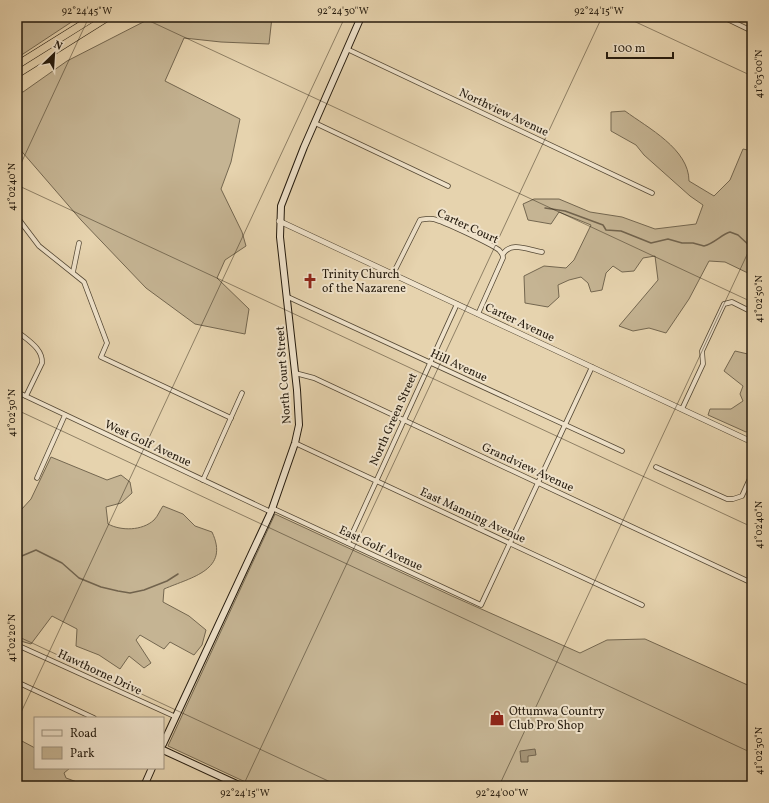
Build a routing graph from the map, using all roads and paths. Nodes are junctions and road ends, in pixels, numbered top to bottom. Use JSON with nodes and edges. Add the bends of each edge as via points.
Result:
{"nodes":[{"id":1,"x":94,"y":17,"type":"edge"},
{"id":2,"x":108,"y":17,"type":"edge"},
{"id":3,"x":361,"y":17,"type":"edge"},
{"id":4,"x":722,"y":17,"type":"edge"},
{"id":5,"x":752,"y":31,"type":"edge"},
{"id":6,"x":347,"y":49,"type":"junction"},
{"id":7,"x":17,"y":65,"type":"edge"},
{"id":8,"x":17,"y":74,"type":"edge"},
{"id":9,"x":315,"y":123,"type":"junction"},
{"id":10,"x":448,"y":186,"type":"dead end"},
{"id":11,"x":652,"y":192,"type":"dead end"},
{"id":12,"x":17,"y":217,"type":"edge"},
{"id":13,"x":279,"y":221,"type":"junction"},
{"id":14,"x":79,"y":243,"type":"dead end"},
{"id":15,"x":542,"y":252,"type":"dead end"},
{"id":16,"x":503,"y":254,"type":"junction"},
{"id":17,"x":73,"y":272,"type":"junction"},
{"id":18,"x":393,"y":274,"type":"junction"},
{"id":19,"x":288,"y":297,"type":"junction"},
{"id":20,"x":456,"y":304,"type":"junction"},
{"id":21,"x":752,"y":312,"type":"edge"},
{"id":22,"x":478,"y":314,"type":"junction"},
{"id":23,"x":17,"y":331,"type":"edge"},
{"id":24,"x":430,"y":362,"type":"junction"},
{"id":25,"x":592,"y":367,"type":"junction"},
{"id":26,"x":295,"y":373,"type":"junction"},
{"id":27,"x":17,"y":392,"type":"edge"},
{"id":28,"x":242,"y":393,"type":"dead end"},
{"id":29,"x":26,"y":396,"type":"junction"},
{"id":30,"x":682,"y":409,"type":"junction"},
{"id":31,"x":65,"y":415,"type":"junction"},
{"id":32,"x":231,"y":418,"type":"junction"},
{"id":33,"x":404,"y":420,"type":"junction"},
{"id":34,"x":565,"y":425,"type":"junction"},
{"id":35,"x":752,"y":442,"type":"edge"},
{"id":36,"x":295,"y":443,"type":"junction"},
{"id":37,"x":622,"y":451,"type":"dead end"},
{"id":38,"x":656,"y":467,"type":"dead end"},
{"id":39,"x":752,"y":474,"type":"edge"},
{"id":40,"x":37,"y":478,"type":"dead end"},
{"id":41,"x":203,"y":480,"type":"junction"},
{"id":42,"x":376,"y":481,"type":"junction"},
{"id":43,"x":538,"y":483,"type":"junction"},
{"id":44,"x":271,"y":510,"type":"junction"},
{"id":45,"x":348,"y":543,"type":"junction"},
{"id":46,"x":510,"y":543,"type":"junction"},
{"id":47,"x":752,"y":583,"type":"edge"},
{"id":48,"x":642,"y":605,"type":"dead end"},
{"id":49,"x":17,"y":645,"type":"edge"},
{"id":50,"x":17,"y":682,"type":"edge"},
{"id":51,"x":92,"y":717,"type":"edge"},
{"id":52,"x":176,"y":717,"type":"junction"},
{"id":53,"x":164,"y":742,"type":"edge"},
{"id":54,"x":164,"y":750,"type":"edge"},
{"id":55,"x":152,"y":769,"type":"edge"},
{"id":56,"x":144,"y":786,"type":"edge"},
{"id":57,"x":241,"y":786,"type":"edge"}],
"edges":[{"from":1,"to":7,"type":"highway"},
{"from":2,"to":8,"type":"highway"},
{"from":3,"to":6,"type":"main road","name":"North Court Street"},
{"from":4,"to":5,"type":"street"},
{"from":6,"to":9,"type":"main road","name":"North Court Street"},
{"from":6,"to":11,"type":"street","name":"Northview Avenue"},
{"from":9,"to":10,"type":"street"},
{"from":9,"to":13,"type":"main road","name":"North Court Street","via":[[288,186]]},
{"from":12,"to":17,"type":"street","via":[[39,246]]},
{"from":13,"to":18,"type":"street","name":"Carter Avenue"},
{"from":13,"to":19,"type":"main road","name":"North Court Street"},
{"from":14,"to":17,"type":"street"},
{"from":15,"to":16,"type":"street","via":[[511,246],[506,248]]},
{"from":16,"to":18,"type":"street","name":"Carter Court","via":[[434,219],[426,218],[417,224]]},
{"from":16,"to":22,"type":"street","name":"Carter Court"},
{"from":17,"to":32,"type":"street","via":[[84,282],[107,343],[102,357]]},
{"from":18,"to":20,"type":"street","name":"Carter Avenue"},
{"from":19,"to":24,"type":"street","name":"Hill Avenue"},
{"from":19,"to":26,"type":"main road","name":"North Court Street"},
{"from":20,"to":22,"type":"street","name":"Carter Avenue"},
{"from":20,"to":24,"type":"street","name":"North Green Street"},
{"from":21,"to":30,"type":"street","via":[[732,302],[724,304],[702,351],[703,364]]},
{"from":22,"to":25,"type":"street","name":"Carter Avenue"},
{"from":23,"to":29,"type":"street","via":[[40,351],[42,357],[42,363]]},
{"from":24,"to":33,"type":"street","name":"North Green Street"},
{"from":24,"to":34,"type":"street","name":"Hill Avenue"},
{"from":25,"to":30,"type":"street","name":"Carter Avenue"},
{"from":25,"to":34,"type":"street"},
{"from":26,"to":33,"type":"street","name":"Grandview Avenue","via":[[314,378]]},
{"from":26,"to":36,"type":"main road","name":"North Court Street","via":[[299,417]]},
{"from":27,"to":29,"type":"street","name":"West Golf Avenue"},
{"from":28,"to":32,"type":"street"},
{"from":29,"to":31,"type":"street","name":"West Golf Avenue"},
{"from":30,"to":35,"type":"street","name":"Carter Avenue"},
{"from":31,"to":40,"type":"street"},
{"from":31,"to":41,"type":"street","name":"West Golf Avenue"},
{"from":32,"to":41,"type":"street"},
{"from":33,"to":42,"type":"street","name":"North Green Street"},
{"from":33,"to":43,"type":"street","name":"Grandview Avenue"},
{"from":34,"to":37,"type":"street","name":"Hill Avenue"},
{"from":34,"to":43,"type":"street"},
{"from":36,"to":42,"type":"street","name":"East Manning Avenue"},
{"from":36,"to":44,"type":"main road","name":"North Court Street"},
{"from":38,"to":39,"type":"street","via":[[727,499],[742,496]]},
{"from":41,"to":44,"type":"street","name":"West Golf Avenue"},
{"from":42,"to":45,"type":"street","name":"North Green Street"},
{"from":42,"to":46,"type":"street","name":"East Manning Avenue"},
{"from":43,"to":46,"type":"street"},
{"from":43,"to":47,"type":"street","name":"Grandview Avenue"},
{"from":44,"to":45,"type":"street","name":"East Golf Avenue"},
{"from":44,"to":52,"type":"main road","name":"North Court Street"},
{"from":45,"to":46,"type":"street","name":"East Golf Avenue","via":[[481,606]]},
{"from":46,"to":48,"type":"street","name":"East Manning Avenue"},
{"from":49,"to":52,"type":"street","name":"Hawthorne Drive"},
{"from":50,"to":51,"type":"street"},
{"from":52,"to":53,"type":"main road","name":"North Court Street"},
{"from":54,"to":57,"type":"main road"},
{"from":55,"to":56,"type":"main road"}]}
